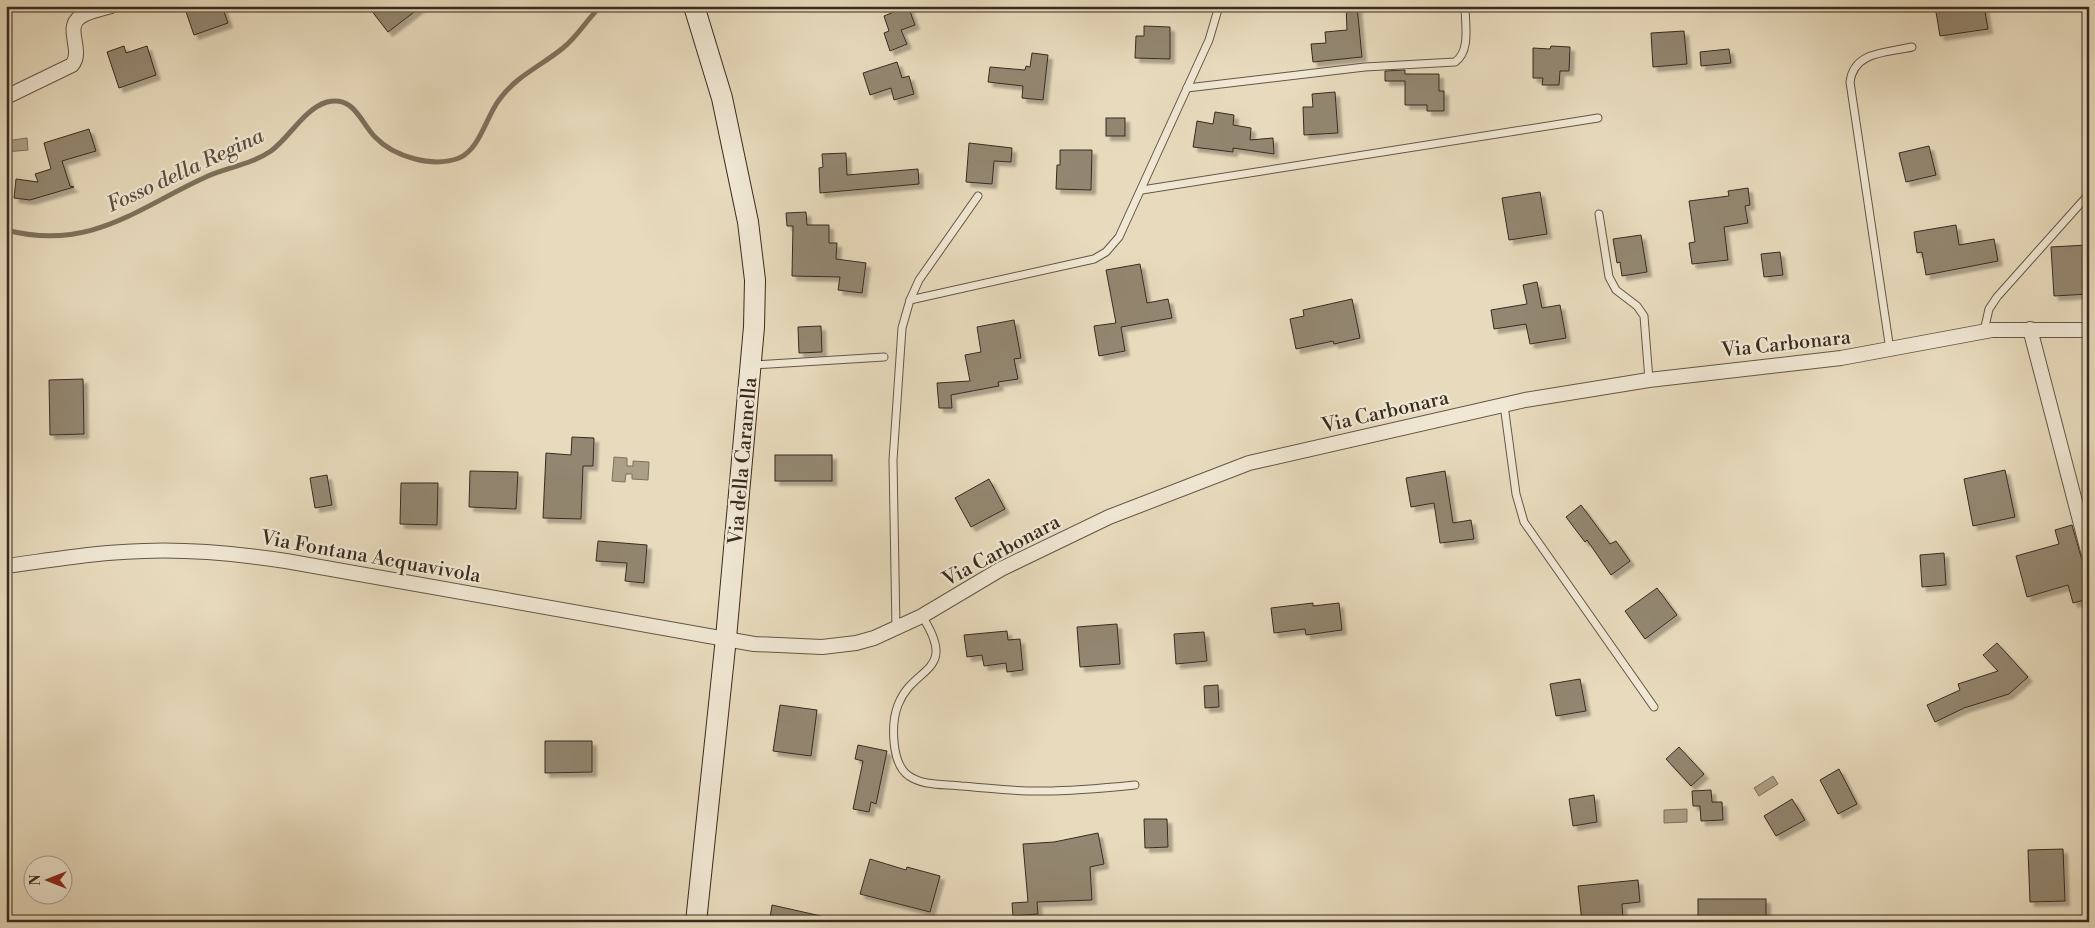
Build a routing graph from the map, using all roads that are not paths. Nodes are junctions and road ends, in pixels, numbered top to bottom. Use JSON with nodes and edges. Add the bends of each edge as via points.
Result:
{"nodes":[{"id":1,"x":111,"y":6,"type":"edge"},
{"id":2,"x":694,"y":6,"type":"edge"},
{"id":3,"x":1219,"y":6,"type":"edge"},
{"id":4,"x":1465,"y":6,"type":"edge"},
{"id":5,"x":1912,"y":47,"type":"dead end"},
{"id":6,"x":1187,"y":88,"type":"junction"},
{"id":7,"x":6,"y":97,"type":"edge"},
{"id":8,"x":1598,"y":118,"type":"dead end"},
{"id":9,"x":1142,"y":190,"type":"junction"},
{"id":10,"x":2089,"y":194,"type":"edge"},
{"id":11,"x":978,"y":196,"type":"dead end"},
{"id":12,"x":1599,"y":214,"type":"dead end"},
{"id":13,"x":910,"y":300,"type":"junction"},
{"id":14,"x":2030,"y":329,"type":"junction"},
{"id":15,"x":2089,"y":330,"type":"edge"},
{"id":16,"x":1984,"y":331,"type":"junction"},
{"id":17,"x":1890,"y":350,"type":"junction"},
{"id":18,"x":884,"y":357,"type":"dead end"},
{"id":19,"x":751,"y":365,"type":"junction"},
{"id":20,"x":1649,"y":380,"type":"junction"},
{"id":21,"x":1504,"y":404,"type":"junction"},
{"id":22,"x":2089,"y":555,"type":"edge"},
{"id":23,"x":6,"y":566,"type":"edge"},
{"id":24,"x":922,"y":616,"type":"junction"},
{"id":25,"x":896,"y":629,"type":"junction"},
{"id":26,"x":726,"y":638,"type":"junction"},
{"id":27,"x":1654,"y":707,"type":"dead end"},
{"id":28,"x":1135,"y":785,"type":"dead end"},
{"id":29,"x":696,"y":922,"type":"edge"}],
"edges":[{"from":1,"to":7,"type":"street","via":[[77,20],[73,30],[77,56],[72,65]]},
{"from":2,"to":19,"type":"main road","name":"Via della Caranella","via":[[722,98],[751,242],[755,305]]},
{"from":3,"to":6,"type":"lane","via":[[1209,40]]},
{"from":4,"to":6,"type":"lane","via":[[1465,48],[1460,59],[1454,62],[1365,67]]},
{"from":5,"to":17,"type":"lane","via":[[1862,59],[1853,68],[1850,82]]},
{"from":6,"to":9,"type":"lane"},
{"from":8,"to":9,"type":"lane"},
{"from":9,"to":13,"type":"lane","via":[[1116,242],[1100,256]]},
{"from":10,"to":16,"type":"lane","via":[[1997,297],[1989,309]]},
{"from":11,"to":13,"type":"lane","via":[[919,280]]},
{"from":12,"to":20,"type":"lane","via":[[1609,278],[1616,290],[1637,306],[1644,316]]},
{"from":13,"to":25,"type":"lane","via":[[902,328],[893,460]]},
{"from":14,"to":15,"type":"street","name":"Via Carbonara"},
{"from":14,"to":16,"type":"street","name":"Via Carbonara"},
{"from":14,"to":22,"type":"street"},
{"from":16,"to":17,"type":"street","name":"Via Carbonara"},
{"from":17,"to":20,"type":"street","name":"Via Carbonara"},
{"from":18,"to":19,"type":"lane"},
{"from":19,"to":26,"type":"main road","name":"Via della Caranella"},
{"from":20,"to":21,"type":"street","name":"Via Carbonara"},
{"from":21,"to":24,"type":"street","name":"Via Carbonara","via":[[1250,462],[1109,517],[1002,569]]},
{"from":21,"to":27,"type":"lane","via":[[1516,494],[1524,522]]},
{"from":23,"to":26,"type":"street","name":"Via Fontana Acquavivola","via":[[132,551],[222,553],[286,561]]},
{"from":24,"to":25,"type":"street","name":"Via Carbonara"},
{"from":24,"to":28,"type":"lane","via":[[934,636],[936,650],[929,670],[908,688],[896,712],[896,748],[905,773],[933,783],[1026,791]]},
{"from":25,"to":26,"type":"street","name":"Via Carbonara","via":[[865,641],[822,647],[770,646]]},
{"from":26,"to":29,"type":"main road","name":"Via della Caranella"}]}
